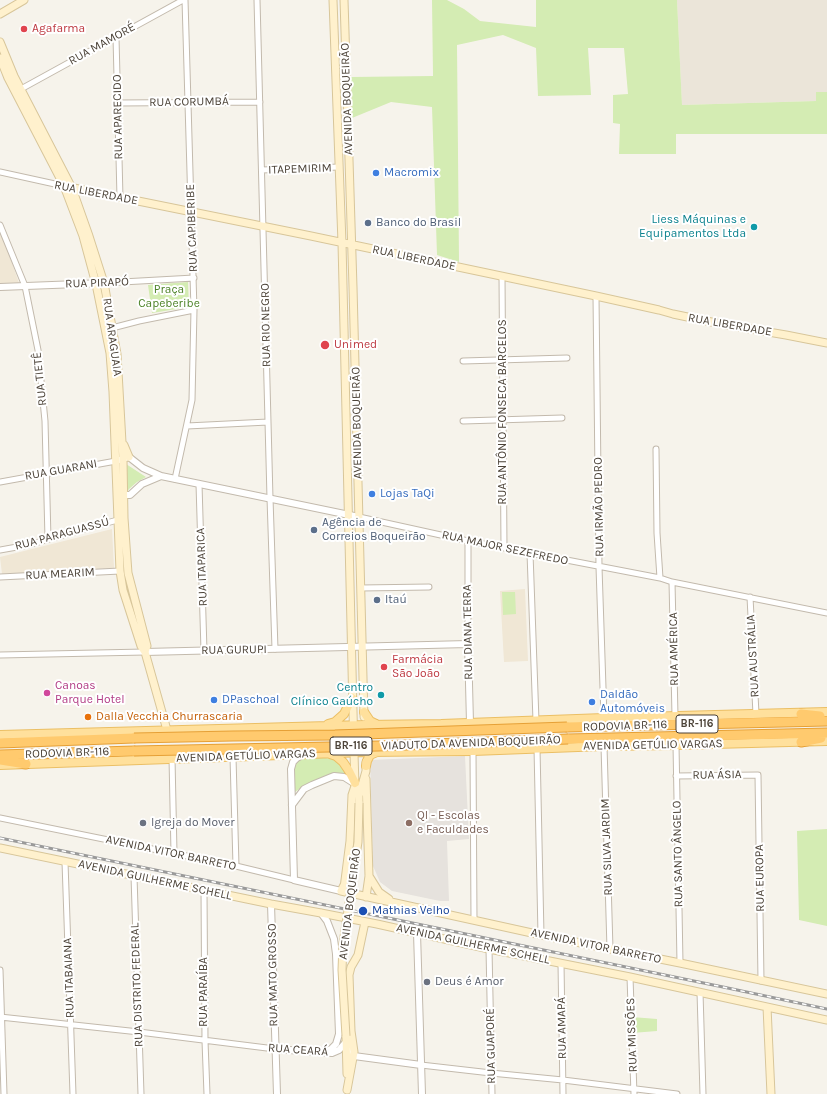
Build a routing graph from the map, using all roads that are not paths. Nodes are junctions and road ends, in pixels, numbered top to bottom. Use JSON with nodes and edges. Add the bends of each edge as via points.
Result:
{"nodes":[{"id":1,"x":24,"y":0,"type":"edge"},
{"id":2,"x":184,"y":0,"type":"edge"},
{"id":3,"x":258,"y":0,"type":"edge"},
{"id":4,"x":333,"y":0,"type":"edge"},
{"id":5,"x":344,"y":0,"type":"edge"},
{"id":6,"x":0,"y":14,"type":"edge"},
{"id":7,"x":116,"y":37,"type":"junction"},
{"id":8,"x":0,"y":42,"type":"edge"},
{"id":9,"x":0,"y":58,"type":"edge"},
{"id":10,"x":21,"y":89,"type":"junction"},
{"id":11,"x":188,"y":102,"type":"junction"},
{"id":12,"x":260,"y":102,"type":"junction"},
{"id":13,"x":118,"y":103,"type":"junction"},
{"id":14,"x":339,"y":167,"type":"junction"},
{"id":15,"x":262,"y":170,"type":"junction"},
{"id":16,"x":0,"y":172,"type":"edge"},
{"id":17,"x":64,"y":186,"type":"junction"},
{"id":18,"x":72,"y":188,"type":"junction"},
{"id":19,"x":120,"y":198,"type":"junction"},
{"id":20,"x":192,"y":212,"type":"junction"},
{"id":21,"x":0,"y":225,"type":"edge"},
{"id":22,"x":264,"y":227,"type":"junction"},
{"id":23,"x":342,"y":243,"type":"junction"},
{"id":24,"x":351,"y":245,"type":"junction"},
{"id":25,"x":502,"y":276,"type":"junction"},
{"id":26,"x":194,"y":278,"type":"junction"},
{"id":27,"x":100,"y":284,"type":"junction"},
{"id":28,"x":25,"y":286,"type":"junction"},
{"id":29,"x":0,"y":287,"type":"edge"},
{"id":30,"x":596,"y":296,"type":"junction"},
{"id":31,"x":194,"y":310,"type":"junction"},
{"id":32,"x":112,"y":328,"type":"junction"},
{"id":33,"x":827,"y":343,"type":"edge"},
{"id":34,"x":567,"y":358,"type":"dead end"},
{"id":35,"x":503,"y":360,"type":"junction"},
{"id":36,"x":463,"y":361,"type":"dead end"},
{"id":37,"x":562,"y":418,"type":"dead end"},
{"id":38,"x":504,"y":419,"type":"junction"},
{"id":39,"x":463,"y":420,"type":"dead end"},
{"id":40,"x":268,"y":422,"type":"junction"},
{"id":41,"x":187,"y":426,"type":"junction"},
{"id":42,"x":656,"y":449,"type":"dead end"},
{"id":43,"x":123,"y":459,"type":"junction"},
{"id":44,"x":47,"y":473,"type":"junction"},
{"id":45,"x":160,"y":476,"type":"junction"},
{"id":46,"x":175,"y":479,"type":"junction"},
{"id":47,"x":0,"y":482,"type":"edge"},
{"id":48,"x":199,"y":484,"type":"junction"},
{"id":49,"x":124,"y":495,"type":"junction"},
{"id":50,"x":270,"y":498,"type":"junction"},
{"id":51,"x":349,"y":515,"type":"junction"},
{"id":52,"x":359,"y":517,"type":"junction"},
{"id":53,"x":121,"y":518,"type":"junction"},
{"id":54,"x":48,"y":539,"type":"junction"},
{"id":55,"x":468,"y":541,"type":"junction"},
{"id":56,"x":504,"y":548,"type":"junction"},
{"id":57,"x":0,"y":550,"type":"edge"},
{"id":58,"x":530,"y":553,"type":"junction"},
{"id":59,"x":599,"y":567,"type":"junction"},
{"id":60,"x":120,"y":571,"type":"junction"},
{"id":61,"x":0,"y":577,"type":"edge"},
{"id":62,"x":660,"y":578,"type":"junction"},
{"id":63,"x":672,"y":582,"type":"junction"},
{"id":64,"x":361,"y":588,"type":"junction"},
{"id":65,"x":429,"y":588,"type":"dead end"},
{"id":66,"x":750,"y":598,"type":"junction"},
{"id":67,"x":827,"y":613,"type":"edge"},
{"id":68,"x":468,"y":644,"type":"junction"},
{"id":69,"x":362,"y":647,"type":"junction"},
{"id":70,"x":352,"y":648,"type":"junction"},
{"id":71,"x":275,"y":649,"type":"junction"},
{"id":72,"x":0,"y":651,"type":"edge"},
{"id":73,"x":204,"y":651,"type":"junction"},
{"id":74,"x":145,"y":652,"type":"junction"},
{"id":75,"x":0,"y":655,"type":"edge"},
{"id":76,"x":352,"y":698,"type":"junction"},
{"id":77,"x":364,"y":712,"type":"junction"},
{"id":78,"x":827,"y":712,"type":"edge"},
{"id":79,"x":756,"y":714,"type":"junction"},
{"id":80,"x":801,"y":714,"type":"junction"},
{"id":81,"x":675,"y":716,"type":"junction"},
{"id":82,"x":827,"y":717,"type":"edge"},
{"id":83,"x":604,"y":718,"type":"junction"},
{"id":84,"x":827,"y":720,"type":"edge"},
{"id":85,"x":536,"y":721,"type":"junction"},
{"id":86,"x":470,"y":723,"type":"junction"},
{"id":87,"x":377,"y":724,"type":"junction"},
{"id":88,"x":402,"y":724,"type":"junction"},
{"id":89,"x":353,"y":725,"type":"junction"},
{"id":90,"x":365,"y":725,"type":"junction"},
{"id":91,"x":318,"y":726,"type":"junction"},
{"id":92,"x":567,"y":727,"type":"joint"},
{"id":93,"x":167,"y":730,"type":"junction"},
{"id":94,"x":827,"y":733,"type":"edge"},
{"id":95,"x":0,"y":735,"type":"edge"},
{"id":96,"x":827,"y":737,"type":"edge"},
{"id":97,"x":134,"y":738,"type":"joint"},
{"id":98,"x":568,"y":739,"type":"joint"},
{"id":99,"x":827,"y":741,"type":"edge"},
{"id":100,"x":801,"y":742,"type":"junction"},
{"id":101,"x":0,"y":743,"type":"edge"},
{"id":102,"x":676,"y":745,"type":"junction"},
{"id":103,"x":604,"y":746,"type":"junction"},
{"id":104,"x":537,"y":748,"type":"junction"},
{"id":105,"x":134,"y":751,"type":"joint"},
{"id":106,"x":402,"y":751,"type":"junction"},
{"id":107,"x":473,"y":751,"type":"junction"},
{"id":108,"x":365,"y":752,"type":"junction"},
{"id":109,"x":378,"y":752,"type":"junction"},
{"id":110,"x":329,"y":753,"type":"junction"},
{"id":111,"x":354,"y":753,"type":"junction"},
{"id":112,"x":305,"y":754,"type":"junction"},
{"id":113,"x":318,"y":754,"type":"junction"},
{"id":114,"x":0,"y":755,"type":"edge"},
{"id":115,"x":233,"y":757,"type":"junction"},
{"id":116,"x":172,"y":758,"type":"junction"},
{"id":117,"x":0,"y":760,"type":"edge"},
{"id":118,"x":26,"y":764,"type":"junction"},
{"id":119,"x":0,"y":765,"type":"edge"},
{"id":120,"x":366,"y":768,"type":"junction"},
{"id":121,"x":758,"y":775,"type":"joint"},
{"id":122,"x":676,"y":776,"type":"junction"},
{"id":123,"x":355,"y":784,"type":"junction"},
{"id":124,"x":359,"y":800,"type":"junction"},
{"id":125,"x":292,"y":805,"type":"junction"},
{"id":126,"x":0,"y":818,"type":"edge"},
{"id":127,"x":0,"y":848,"type":"edge"},
{"id":128,"x":174,"y":853,"type":"junction"},
{"id":129,"x":65,"y":862,"type":"junction"},
{"id":130,"x":236,"y":866,"type":"junction"},
{"id":131,"x":134,"y":876,"type":"junction"},
{"id":132,"x":369,"y":876,"type":"junction"},
{"id":133,"x":294,"y":880,"type":"junction"},
{"id":134,"x":343,"y":889,"type":"junction"},
{"id":135,"x":204,"y":890,"type":"junction"},
{"id":136,"x":366,"y":897,"type":"junction"},
{"id":137,"x":394,"y":902,"type":"junction"},
{"id":138,"x":271,"y":904,"type":"junction"},
{"id":139,"x":321,"y":913,"type":"junction"},
{"id":140,"x":474,"y":920,"type":"junction"},
{"id":141,"x":365,"y":922,"type":"junction"},
{"id":142,"x":417,"y":933,"type":"junction"},
{"id":143,"x":541,"y":935,"type":"junction"},
{"id":144,"x":489,"y":949,"type":"junction"},
{"id":145,"x":610,"y":949,"type":"junction"},
{"id":146,"x":561,"y":963,"type":"junction"},
{"id":147,"x":680,"y":963,"type":"junction"},
{"id":148,"x":0,"y":970,"type":"edge"},
{"id":149,"x":630,"y":977,"type":"junction"},
{"id":150,"x":761,"y":981,"type":"junction"},
{"id":151,"x":700,"y":992,"type":"junction"},
{"id":152,"x":827,"y":994,"type":"edge"},
{"id":153,"x":767,"y":1006,"type":"junction"},
{"id":154,"x":1,"y":1017,"type":"edge"},
{"id":155,"x":827,"y":1020,"type":"edge"},
{"id":156,"x":71,"y":1025,"type":"junction"},
{"id":157,"x":139,"y":1032,"type":"junction"},
{"id":158,"x":346,"y":1039,"type":"junction"},
{"id":159,"x":205,"y":1041,"type":"junction"},
{"id":160,"x":275,"y":1049,"type":"junction"},
{"id":161,"x":325,"y":1052,"type":"junction"},
{"id":162,"x":354,"y":1056,"type":"junction"},
{"id":163,"x":420,"y":1065,"type":"junction"},
{"id":164,"x":491,"y":1073,"type":"junction"},
{"id":165,"x":563,"y":1080,"type":"junction"},
{"id":166,"x":347,"y":1092,"type":"edge"},
{"id":167,"x":634,"y":1092,"type":"edge"},
{"id":168,"x":4,"y":1094,"type":"edge"},
{"id":169,"x":73,"y":1094,"type":"edge"},
{"id":170,"x":142,"y":1094,"type":"edge"},
{"id":171,"x":207,"y":1094,"type":"edge"},
{"id":172,"x":277,"y":1094,"type":"edge"},
{"id":173,"x":422,"y":1094,"type":"edge"},
{"id":174,"x":492,"y":1094,"type":"edge"},
{"id":175,"x":563,"y":1094,"type":"edge"},
{"id":176,"x":677,"y":1094,"type":"edge"},
{"id":177,"x":703,"y":1094,"type":"edge"},
{"id":178,"x":771,"y":1094,"type":"edge"}],
"edges":[{"from":1,"to":6,"type":"main road"},
{"from":2,"to":7,"type":"street","name":"RUA MAMORÉ"},
{"from":2,"to":11,"type":"street","name":"RUA CAPIBERIBE"},
{"from":3,"to":12,"type":"street","name":"RUA RIO NEGRO"},
{"from":4,"to":14,"type":"main road","name":"AVENIDA BOQUEIRÃO"},
{"from":5,"to":24,"type":"main road","name":"AVENIDA BOQUEIRÃO"},
{"from":7,"to":10,"type":"street","name":"RUA MAMORÉ"},
{"from":7,"to":13,"type":"street","name":"RUA APARECIDO"},
{"from":8,"to":10,"type":"main road","name":"RUA ARAGUAIA"},
{"from":9,"to":17,"type":"main road","name":"RUA ARAGUAIA"},
{"from":10,"to":18,"type":"main road","name":"RUA ARAGUAIA"},
{"from":11,"to":12,"type":"street","name":"RUA CORUMBÁ"},
{"from":11,"to":13,"type":"street","name":"RUA CORUMBÁ"},
{"from":11,"to":20,"type":"street","name":"RUA CAPIBERIBE"},
{"from":12,"to":15,"type":"street","name":"RUA RIO NEGRO"},
{"from":13,"to":19,"type":"street","name":"RUA APARECIDO"},
{"from":14,"to":15,"type":"street","name":"ITAPEMIRIM"},
{"from":14,"to":23,"type":"main road","name":"AVENIDA BOQUEIRÃO"},
{"from":15,"to":22,"type":"street","name":"RUA RIO NEGRO"},
{"from":16,"to":17,"type":"street","name":"RUA LIBERDADE"},
{"from":17,"to":18,"type":"main road","name":"RUA LIBERDADE"},
{"from":17,"to":27,"type":"main road","name":"RUA ARAGUAIA"},
{"from":18,"to":19,"type":"main road","name":"RUA LIBERDADE"},
{"from":18,"to":27,"type":"main road","name":"RUA ARAGUAIA","via":[[89,236]]},
{"from":19,"to":20,"type":"main road","name":"RUA LIBERDADE"},
{"from":20,"to":22,"type":"main road","name":"RUA LIBERDADE"},
{"from":20,"to":26,"type":"street","name":"RUA CAPIBERIBE"},
{"from":21,"to":28,"type":"street","name":"RUA TIETÊ"},
{"from":22,"to":23,"type":"main road","name":"RUA LIBERDADE"},
{"from":22,"to":40,"type":"street","name":"RUA RIO NEGRO"},
{"from":23,"to":24,"type":"main road","name":"RUA LIBERDADE"},
{"from":23,"to":51,"type":"main road","name":"AVENIDA BOQUEIRÃO"},
{"from":24,"to":25,"type":"main road","name":"RUA LIBERDADE"},
{"from":24,"to":52,"type":"main road","name":"AVENIDA BOQUEIRÃO"},
{"from":25,"to":30,"type":"main road","name":"RUA LIBERDADE"},
{"from":25,"to":35,"type":"street","name":"RUA ANTÔNIO FONSECA BARCELOS"},
{"from":26,"to":27,"type":"street","name":"RUA PIRAPÓ"},
{"from":26,"to":31,"type":"street","name":"RUA CAPIBERIBE"},
{"from":27,"to":28,"type":"street","name":"RUA PIRAPÓ"},
{"from":27,"to":32,"type":"main road","name":"RUA ARAGUAIA"},
{"from":27,"to":43,"type":"main road","name":"RUA ARAGUAIA"},
{"from":28,"to":29,"type":"street","name":"RUA PIRAPÓ"},
{"from":28,"to":44,"type":"street","name":"RUA TIETÊ","via":[[38,350]]},
{"from":30,"to":33,"type":"main road","name":"RUA LIBERDADE","via":[[707,321]]},
{"from":30,"to":59,"type":"street","name":"RUA IRMÃO PEDRO"},
{"from":31,"to":32,"type":"street"},
{"from":31,"to":41,"type":"street","name":"RUA CAPIBERIBE","via":[[192,400]]},
{"from":32,"to":43,"type":"main road","name":"RUA ARAGUAIA","via":[[117,354]]},
{"from":34,"to":35,"type":"street"},
{"from":35,"to":36,"type":"street"},
{"from":35,"to":38,"type":"street","name":"RUA ANTÔNIO FONSECA BARCELOS"},
{"from":37,"to":38,"type":"street"},
{"from":38,"to":39,"type":"street"},
{"from":38,"to":56,"type":"street","name":"RUA ANTÔNIO FONSECA BARCELOS"},
{"from":40,"to":41,"type":"street"},
{"from":40,"to":50,"type":"street","name":"RUA RIO NEGRO"},
{"from":41,"to":46,"type":"street","name":"RUA CAPIBERIBE"},
{"from":42,"to":62,"type":"street","via":[[656,533]]},
{"from":43,"to":44,"type":"street","name":"RUA GUARANI"},
{"from":43,"to":45,"type":"street","name":"RUA MAJOR SEZEFREDO"},
{"from":43,"to":49,"type":"main road","name":"RUA ARAGUAIA"},
{"from":44,"to":47,"type":"street","name":"RUA GUARANI"},
{"from":44,"to":54,"type":"street","name":"RUA TIETÊ"},
{"from":45,"to":46,"type":"street","name":"RUA MAJOR SEZEFREDO"},
{"from":45,"to":49,"type":"street"},
{"from":46,"to":48,"type":"street","name":"RUA MAJOR SEZEFREDO"},
{"from":48,"to":50,"type":"street","name":"RUA MAJOR SEZEFREDO"},
{"from":48,"to":73,"type":"street","name":"RUA ITAPARICA"},
{"from":49,"to":53,"type":"main road","name":"RUA ARAGUAIA"},
{"from":49,"to":53,"type":"main road","name":"RUA ARAGUAIA"},
{"from":50,"to":51,"type":"street","name":"RUA MAJOR SEZEFREDO"},
{"from":50,"to":71,"type":"street","name":"RUA RIO NEGRO"},
{"from":51,"to":52,"type":"street","name":"RUA MAJOR SEZEFREDO"},
{"from":51,"to":70,"type":"main road","name":"AVENIDA BOQUEIRÃO"},
{"from":52,"to":55,"type":"street","name":"RUA MAJOR SEZEFREDO"},
{"from":52,"to":64,"type":"main road","name":"AVENIDA BOQUEIRÃO"},
{"from":53,"to":54,"type":"street","name":"RUA PARAGUASSÚ"},
{"from":53,"to":60,"type":"main road","name":"RUA ARAGUAIA"},
{"from":53,"to":74,"type":"main road","name":"RUA ARAGUAIA","via":[[128,573],[147,646]]},
{"from":54,"to":57,"type":"street","name":"RUA PARAGUASSÚ"},
{"from":55,"to":56,"type":"street","name":"RUA MAJOR SEZEFREDO"},
{"from":55,"to":68,"type":"street","name":"RUA DIANA TERRA"},
{"from":56,"to":58,"type":"street","name":"RUA MAJOR SEZEFREDO"},
{"from":58,"to":59,"type":"street","name":"RUA MAJOR SEZEFREDO"},
{"from":58,"to":85,"type":"street"},
{"from":59,"to":62,"type":"street","name":"RUA MAJOR SEZEFREDO"},
{"from":59,"to":83,"type":"street","name":"RUA IRMÃO PEDRO"},
{"from":60,"to":61,"type":"street","name":"RUA MEARIM"},
{"from":60,"to":74,"type":"main road","name":"RUA ARAGUAIA","via":[[123,590]]},
{"from":62,"to":63,"type":"street","name":"RUA MAJOR SEZEFREDO"},
{"from":63,"to":66,"type":"street","name":"RUA MAJOR SEZEFREDO"},
{"from":63,"to":81,"type":"street","name":"RUA AMÉRICA"},
{"from":64,"to":65,"type":"street"},
{"from":64,"to":69,"type":"main road","name":"AVENIDA BOQUEIRÃO"},
{"from":66,"to":67,"type":"street","name":"RUA MAJOR SEZEFREDO"},
{"from":66,"to":79,"type":"street","name":"RUA AUSTRÁLIA"},
{"from":68,"to":69,"type":"street","name":"RUA GURUPI"},
{"from":68,"to":86,"type":"street","name":"RUA DIANA TERRA"},
{"from":69,"to":70,"type":"street","name":"RUA GURUPI"},
{"from":69,"to":77,"type":"main road","name":"AVENIDA BOQUEIRÃO"},
{"from":70,"to":71,"type":"street","name":"RUA GURUPI"},
{"from":70,"to":76,"type":"main road","name":"AVENIDA BOQUEIRÃO"},
{"from":71,"to":73,"type":"street","name":"RUA GURUPI"},
{"from":72,"to":75,"type":"street"},
{"from":73,"to":74,"type":"street","name":"RUA GURUPI"},
{"from":74,"to":75,"type":"street","name":"RUA GURUPI"},
{"from":74,"to":93,"type":"main road","name":"RUA ARAGUAIA"},
{"from":76,"to":89,"type":"main road","name":"AVENIDA BOQUEIRÃO"},
{"from":76,"to":91,"type":"main road","via":[[341,717],[332,723]]},
{"from":77,"to":87,"type":"main road","via":[[370,721]]},
{"from":77,"to":90,"type":"main road","name":"AVENIDA BOQUEIRÃO"},
{"from":78,"to":80,"type":"main road"},
{"from":79,"to":80,"type":"main road"},
{"from":79,"to":81,"type":"main road"},
{"from":80,"to":82,"type":"highway"},
{"from":81,"to":83,"type":"main road"},
{"from":83,"to":85,"type":"main road"},
{"from":84,"to":92,"type":"highway","name":"RODOVIA BR-116","number":"BR-116"},
{"from":85,"to":86,"type":"main road"},
{"from":86,"to":88,"type":"main road"},
{"from":87,"to":88,"type":"main road"},
{"from":87,"to":90,"type":"main road"},
{"from":88,"to":106,"type":"main road","via":[[393,729],[391,736],[393,743]]},
{"from":89,"to":90,"type":"main road"},
{"from":89,"to":91,"type":"main road"},
{"from":89,"to":111,"type":"main road","name":"AVENIDA BOQUEIRÃO"},
{"from":90,"to":108,"type":"main road","name":"AVENIDA BOQUEIRÃO"},
{"from":91,"to":93,"type":"main road"},
{"from":91,"to":113,"type":"main road","via":[[326,734],[328,742]]},
{"from":92,"to":97,"type":"highway","name":"VIADUTO DA AVENIDA BOQUEIRÃO","number":"BR-116","bridge":true,"via":[[334,735]]},
{"from":93,"to":95,"type":"main road"},
{"from":94,"to":98,"type":"highway","name":"RODOVIA BR-116","number":"BR-116"},
{"from":96,"to":100,"type":"highway"},
{"from":97,"to":101,"type":"highway","name":"RODOVIA BR-116","number":"BR-116"},
{"from":98,"to":105,"type":"highway","name":"VIADUTO DA AVENIDA BOQUEIRÃO","number":"BR-116","bridge":true},
{"from":99,"to":100,"type":"main road","name":"AVENIDA GETÚLIO VARGAS"},
{"from":100,"to":102,"type":"main road","name":"AVENIDA GETÚLIO VARGAS"},
{"from":102,"to":103,"type":"main road","name":"AVENIDA GETÚLIO VARGAS"},
{"from":102,"to":122,"type":"street","name":"RUA SANTO ÂNGELO"},
{"from":103,"to":104,"type":"main road","name":"AVENIDA GETÚLIO VARGAS"},
{"from":103,"to":145,"type":"street","name":"RUA SILVA JARDIM"},
{"from":104,"to":107,"type":"main road","name":"AVENIDA GETÚLIO VARGAS"},
{"from":104,"to":143,"type":"street"},
{"from":105,"to":114,"type":"highway","name":"RODOVIA BR-116","number":"BR-116"},
{"from":106,"to":107,"type":"main road","name":"AVENIDA GETÚLIO VARGAS"},
{"from":106,"to":109,"type":"main road","name":"AVENIDA GETÚLIO VARGAS"},
{"from":107,"to":140,"type":"street"},
{"from":108,"to":109,"type":"main road","name":"AVENIDA GETÚLIO VARGAS"},
{"from":108,"to":111,"type":"main road","name":"AVENIDA GETÚLIO VARGAS"},
{"from":108,"to":120,"type":"main road","name":"AVENIDA BOQUEIRÃO"},
{"from":109,"to":120,"type":"main road","via":[[370,755]]},
{"from":110,"to":111,"type":"main road","name":"AVENIDA GETÚLIO VARGAS"},
{"from":110,"to":113,"type":"main road","name":"AVENIDA GETÚLIO VARGAS"},
{"from":110,"to":123,"type":"main road","via":[[343,762]]},
{"from":111,"to":123,"type":"main road","name":"AVENIDA BOQUEIRÃO"},
{"from":112,"to":113,"type":"main road","name":"AVENIDA GETÚLIO VARGAS"},
{"from":112,"to":115,"type":"main road","name":"AVENIDA GETÚLIO VARGAS"},
{"from":112,"to":125,"type":"street","via":[[292,764]]},
{"from":115,"to":116,"type":"main road","name":"AVENIDA GETÚLIO VARGAS"},
{"from":115,"to":130,"type":"street"},
{"from":116,"to":118,"type":"main road","name":"AVENIDA GETÚLIO VARGAS"},
{"from":116,"to":128,"type":"street"},
{"from":117,"to":118,"type":"highway"},
{"from":118,"to":119,"type":"main road","name":"AVENIDA GETÚLIO VARGAS"},
{"from":120,"to":124,"type":"main road","name":"AVENIDA BOQUEIRÃO"},
{"from":120,"to":132,"type":"main road"},
{"from":121,"to":122,"type":"street","name":"RUA ÁSIA"},
{"from":121,"to":150,"type":"street","name":"RUA EUROPA"},
{"from":122,"to":147,"type":"street","name":"RUA SANTO ÂNGELO"},
{"from":123,"to":124,"type":"main road","name":"AVENIDA BOQUEIRÃO"},
{"from":123,"to":125,"type":"street","via":[[344,777],[332,777],[304,789]]},
{"from":123,"to":134,"type":"main road"},
{"from":124,"to":158,"type":"main road","name":"AVENIDA BOQUEIRÃO","bridge":true,"via":[[358,842],[342,957]]},
{"from":125,"to":133,"type":"street"},
{"from":126,"to":128,"type":"street","name":"AVENIDA VITOR BARRETO"},
{"from":127,"to":129,"type":"main road","name":"AVENIDA GUILHERME SCHELL"},
{"from":128,"to":130,"type":"street","name":"AVENIDA VITOR BARRETO"},
{"from":129,"to":131,"type":"main road","name":"AVENIDA GUILHERME SCHELL"},
{"from":129,"to":156,"type":"street","name":"RUA ITABAIANA"},
{"from":130,"to":133,"type":"street","name":"AVENIDA VITOR BARRETO"},
{"from":131,"to":135,"type":"main road","name":"AVENIDA GUILHERME SCHELL"},
{"from":131,"to":157,"type":"street","name":"RUA DISTRITO FEDERAL"},
{"from":132,"to":136,"type":"main road"},
{"from":132,"to":137,"type":"main road","via":[[379,892]]},
{"from":133,"to":134,"type":"street","name":"AVENIDA VITOR BARRETO"},
{"from":134,"to":136,"type":"main road","name":"AVENIDA VITOR BARRETO"},
{"from":135,"to":138,"type":"main road","name":"AVENIDA GUILHERME SCHELL"},
{"from":135,"to":159,"type":"street","name":"RUA PARAÍBA"},
{"from":136,"to":137,"type":"main road","name":"AVENIDA VITOR BARRETO"},
{"from":137,"to":140,"type":"main road","name":"AVENIDA VITOR BARRETO"},
{"from":138,"to":139,"type":"main road","name":"AVENIDA GUILHERME SCHELL"},
{"from":138,"to":160,"type":"street","name":"RUA MATO GROSSO"},
{"from":139,"to":141,"type":"main road","name":"AVENIDA GUILHERME SCHELL"},
{"from":139,"to":161,"type":"street","via":[[334,939],[339,1034],[336,1044]]},
{"from":140,"to":143,"type":"main road","name":"AVENIDA VITOR BARRETO"},
{"from":141,"to":142,"type":"main road","name":"AVENIDA GUILHERME SCHELL"},
{"from":141,"to":162,"type":"main road","via":[[358,955],[349,975]]},
{"from":142,"to":144,"type":"main road","name":"AVENIDA GUILHERME SCHELL"},
{"from":142,"to":163,"type":"street"},
{"from":143,"to":145,"type":"main road","name":"AVENIDA VITOR BARRETO"},
{"from":144,"to":146,"type":"main road","name":"AVENIDA GUILHERME SCHELL"},
{"from":144,"to":164,"type":"street","name":"RUA GUAPORÉ"},
{"from":145,"to":147,"type":"main road","name":"AVENIDA VITOR BARRETO"},
{"from":146,"to":149,"type":"main road","name":"AVENIDA GUILHERME SCHELL"},
{"from":146,"to":165,"type":"street","name":"RUA AMAPÁ"},
{"from":147,"to":150,"type":"main road","name":"AVENIDA VITOR BARRETO"},
{"from":148,"to":154,"type":"street"},
{"from":149,"to":151,"type":"main road","name":"AVENIDA GUILHERME SCHELL"},
{"from":149,"to":167,"type":"street","name":"RUA MISSÕES"},
{"from":150,"to":152,"type":"main road","name":"AVENIDA VITOR BARRETO"},
{"from":151,"to":153,"type":"main road","name":"AVENIDA GUILHERME SCHELL"},
{"from":151,"to":177,"type":"street"},
{"from":153,"to":155,"type":"main road","name":"AVENIDA GUILHERME SCHELL"},
{"from":153,"to":178,"type":"main road"},
{"from":154,"to":156,"type":"street","name":"RUA CEARÁ"},
{"from":154,"to":168,"type":"street"},
{"from":156,"to":157,"type":"street","name":"RUA CEARÁ"},
{"from":156,"to":169,"type":"street","name":"RUA ITABAIANA"},
{"from":157,"to":159,"type":"street","name":"RUA CEARÁ"},
{"from":157,"to":170,"type":"street","name":"RUA DISTRITO FEDERAL"},
{"from":158,"to":161,"type":"street","name":"RUA CEARÁ","via":[[337,1051]]},
{"from":158,"to":162,"type":"street","name":"RUA CEARÁ","via":[[349,1052]]},
{"from":158,"to":166,"type":"main road","name":"AVENIDA BOQUEIRÃO"},
{"from":159,"to":160,"type":"street","name":"RUA CEARÁ"},
{"from":159,"to":171,"type":"street","name":"RUA PARAÍBA"},
{"from":160,"to":161,"type":"street","name":"RUA CEARÁ"},
{"from":160,"to":172,"type":"street","name":"RUA MATO GROSSO"},
{"from":162,"to":163,"type":"street"},
{"from":162,"to":166,"type":"main road"},
{"from":163,"to":164,"type":"street"},
{"from":163,"to":173,"type":"street"},
{"from":164,"to":165,"type":"street"},
{"from":164,"to":174,"type":"street","name":"RUA GUAPORÉ"},
{"from":165,"to":167,"type":"street"},
{"from":165,"to":175,"type":"street","name":"RUA AMAPÁ"},
{"from":167,"to":176,"type":"street"}]}
